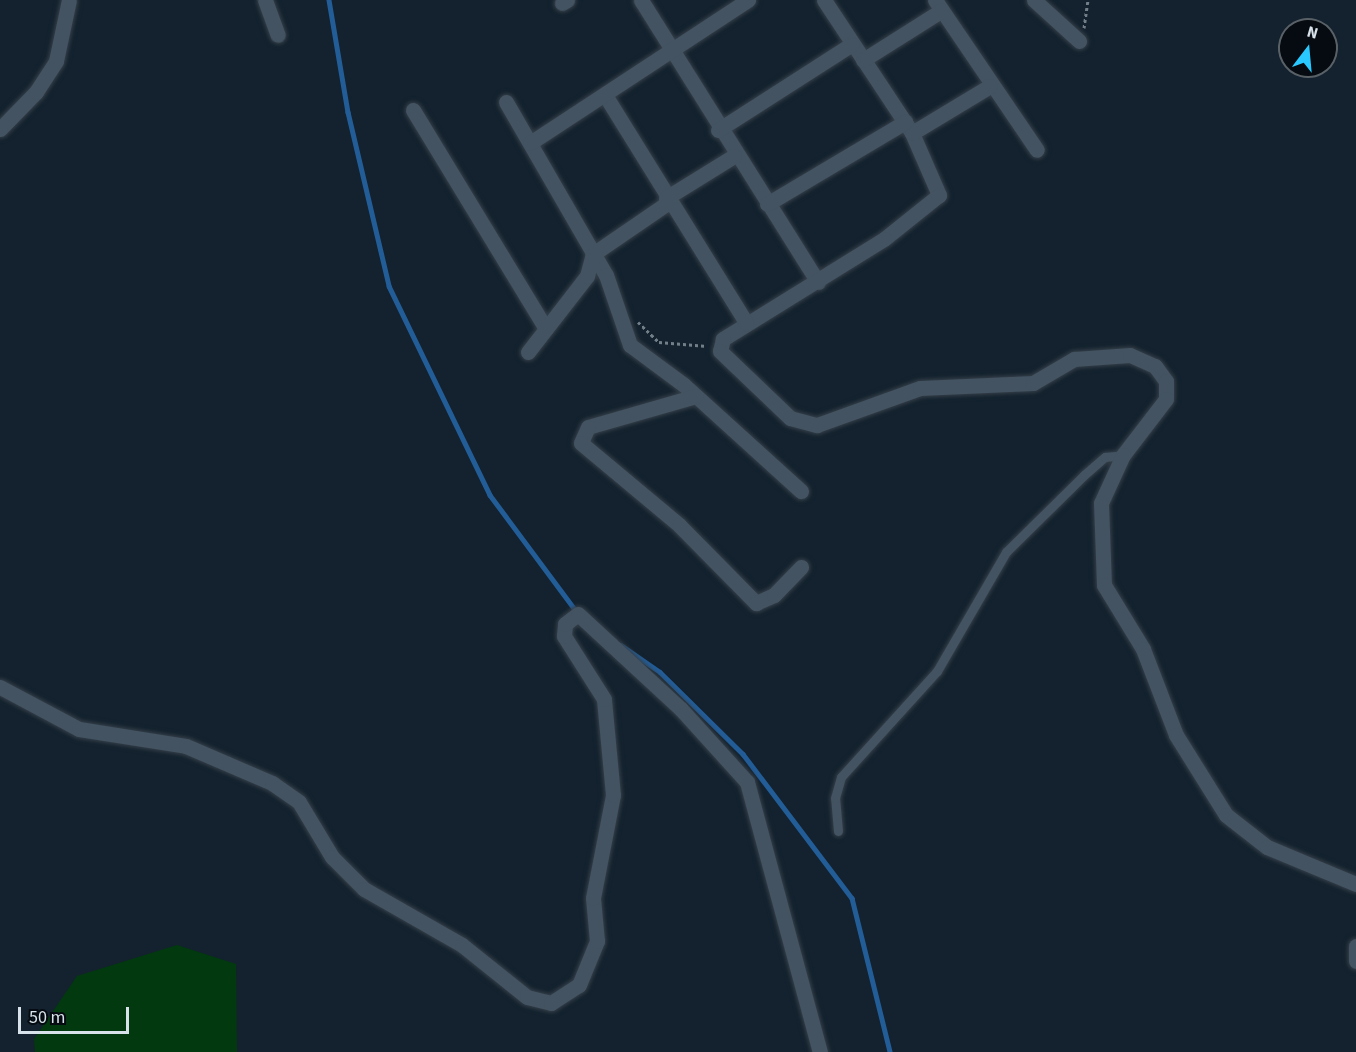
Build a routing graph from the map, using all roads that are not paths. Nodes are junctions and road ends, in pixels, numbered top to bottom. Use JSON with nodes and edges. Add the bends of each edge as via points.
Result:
{"nodes":[{"id":1,"x":69,"y":0,"type":"edge"},
{"id":2,"x":265,"y":0,"type":"edge"},
{"id":3,"x":641,"y":0,"type":"edge"},
{"id":4,"x":748,"y":0,"type":"edge"},
{"id":5,"x":824,"y":0,"type":"edge"},
{"id":6,"x":1034,"y":0,"type":"edge"},
{"id":7,"x":938,"y":5,"type":"edge"},
{"id":8,"x":279,"y":35,"type":"dead end"},
{"id":9,"x":1079,"y":41,"type":"road end"},
{"id":10,"x":852,"y":44,"type":"junction"},
{"id":11,"x":672,"y":50,"type":"junction"},
{"id":12,"x":863,"y":60,"type":"junction"},
{"id":13,"x":990,"y":86,"type":"junction"},
{"id":14,"x":605,"y":95,"type":"junction"},
{"id":15,"x":506,"y":102,"type":"dead end"},
{"id":16,"x":413,"y":110,"type":"dead end"},
{"id":17,"x":908,"y":128,"type":"junction"},
{"id":18,"x":0,"y":129,"type":"edge"},
{"id":19,"x":718,"y":130,"type":"junction"},
{"id":20,"x":530,"y":143,"type":"junction"},
{"id":21,"x":1037,"y":150,"type":"dead end"},
{"id":22,"x":734,"y":156,"type":"junction"},
{"id":23,"x":668,"y":200,"type":"junction"},
{"id":24,"x":767,"y":204,"type":"junction"},
{"id":25,"x":593,"y":254,"type":"junction"},
{"id":26,"x":818,"y":282,"type":"junction"},
{"id":27,"x":747,"y":324,"type":"junction"},
{"id":28,"x":545,"y":327,"type":"junction"},
{"id":29,"x":528,"y":352,"type":"dead end"},
{"id":30,"x":696,"y":396,"type":"junction"},
{"id":31,"x":1123,"y":455,"type":"junction"},
{"id":32,"x":801,"y":491,"type":"dead end"},
{"id":33,"x":801,"y":567,"type":"dead end"},
{"id":34,"x":0,"y":687,"type":"edge"},
{"id":35,"x":838,"y":831,"type":"dead end"},
{"id":36,"x":1356,"y":884,"type":"edge"},
{"id":37,"x":1356,"y":946,"type":"edge"},
{"id":38,"x":1356,"y":961,"type":"edge"},
{"id":39,"x":820,"y":1052,"type":"edge"}],
"edges":[{"from":1,"to":18,"type":"street","via":[[56,61],[36,92]]},
{"from":2,"to":8,"type":"street"},
{"from":3,"to":11,"type":"street"},
{"from":4,"to":11,"type":"street"},
{"from":5,"to":10,"type":"street"},
{"from":6,"to":9,"type":"street"},
{"from":7,"to":12,"type":"street"},
{"from":7,"to":13,"type":"street"},
{"from":10,"to":12,"type":"street"},
{"from":10,"to":19,"type":"street"},
{"from":11,"to":14,"type":"street"},
{"from":11,"to":19,"type":"street"},
{"from":12,"to":17,"type":"street"},
{"from":13,"to":17,"type":"street"},
{"from":13,"to":21,"type":"street"},
{"from":14,"to":20,"type":"street"},
{"from":14,"to":23,"type":"street"},
{"from":15,"to":20,"type":"street"},
{"from":16,"to":28,"type":"street"},
{"from":17,"to":24,"type":"street"},
{"from":17,"to":26,"type":"street","via":[[939,195]]},
{"from":19,"to":22,"type":"street"},
{"from":20,"to":25,"type":"street"},
{"from":22,"to":23,"type":"street"},
{"from":22,"to":24,"type":"street"},
{"from":23,"to":25,"type":"street"},
{"from":23,"to":27,"type":"street"},
{"from":24,"to":26,"type":"street"},
{"from":25,"to":28,"type":"street","via":[[587,276]]},
{"from":25,"to":30,"type":"street","via":[[612,288],[630,345]]},
{"from":26,"to":27,"type":"street"},
{"from":27,"to":31,"type":"street","via":[[719,348],[790,418],[817,425],[920,388],[1033,383],[1074,359],[1130,355],[1155,366],[1168,389],[1163,403]]},
{"from":28,"to":29,"type":"street"},
{"from":30,"to":32,"type":"street"},
{"from":30,"to":33,"type":"street","via":[[588,427],[581,443],[679,525],[756,603],[774,595]]},
{"from":31,"to":35,"type":"lane","via":[[1105,457],[1006,552],[950,654],[841,777],[835,798]]},
{"from":31,"to":36,"type":"street","via":[[1101,503],[1102,578],[1143,650],[1180,743],[1243,832]]},
{"from":34,"to":39,"type":"street","via":[[79,729],[186,746],[279,787],[298,802],[332,857],[364,889],[462,945],[527,997],[551,1003],[579,986],[597,941],[593,898],[613,795],[604,699],[564,636],[565,624],[578,614],[681,709],[747,782]]},
{"from":37,"to":38,"type":"street"}]}
